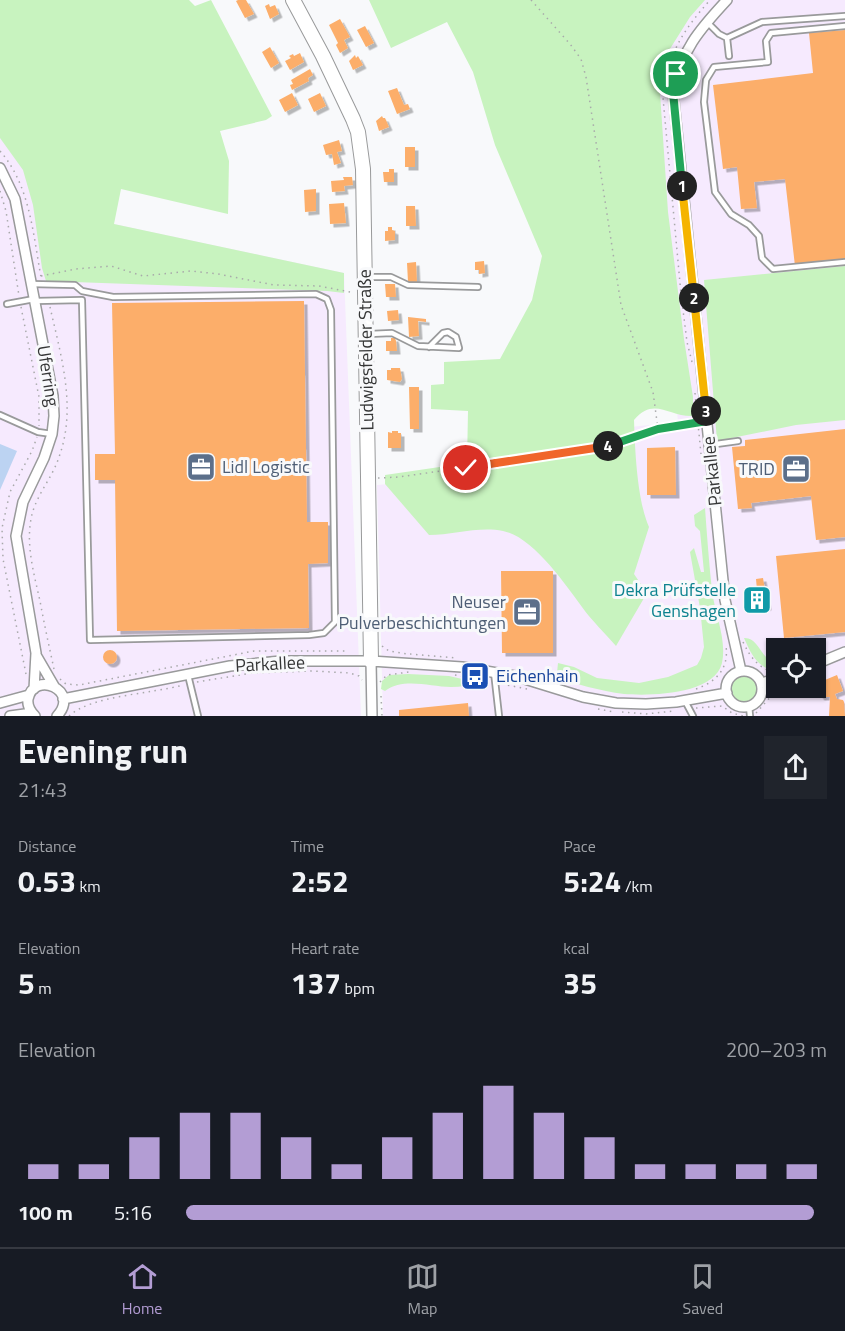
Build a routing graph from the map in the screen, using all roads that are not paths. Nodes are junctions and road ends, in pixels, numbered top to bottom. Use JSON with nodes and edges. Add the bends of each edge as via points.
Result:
{"nodes":[{"id":1,"x":293,"y":0,"type":"edge"},
{"id":2,"x":727,"y":0,"type":"edge"},
{"id":3,"x":845,"y":16,"type":"edge"},
{"id":4,"x":707,"y":22,"type":"junction"},
{"id":5,"x":845,"y":26,"type":"edge"},
{"id":6,"x":727,"y":38,"type":"junction"},
{"id":7,"x":729,"y":56,"type":"dead end"},
{"id":8,"x":0,"y":168,"type":"edge"},
{"id":9,"x":845,"y":261,"type":"edge"},
{"id":10,"x":365,"y":277,"type":"junction"},
{"id":11,"x":31,"y":284,"type":"junction"},
{"id":12,"x":478,"y":287,"type":"dead end"},
{"id":13,"x":82,"y":291,"type":"junction"},
{"id":14,"x":35,"y":300,"type":"junction"},
{"id":15,"x":82,"y":300,"type":"junction"},
{"id":16,"x":7,"y":304,"type":"dead end"},
{"id":17,"x":366,"y":333,"type":"junction"},
{"id":18,"x":429,"y":347,"type":"junction"},
{"id":19,"x":0,"y":415,"type":"edge"},
{"id":20,"x":52,"y":434,"type":"junction"},
{"id":21,"x":738,"y":441,"type":"dead end"},
{"id":22,"x":709,"y":446,"type":"junction"},
{"id":23,"x":845,"y":652,"type":"edge"},
{"id":24,"x":36,"y":653,"type":"junction"},
{"id":25,"x":826,"y":660,"type":"edge"},
{"id":26,"x":371,"y":661,"type":"junction"},
{"id":27,"x":741,"y":671,"type":"junction"},
{"id":28,"x":188,"y":675,"type":"junction"},
{"id":29,"x":495,"y":677,"type":"junction"},
{"id":30,"x":764,"y":683,"type":"joint"},
{"id":31,"x":54,"y":686,"type":"junction"},
{"id":32,"x":32,"y":692,"type":"junction"},
{"id":33,"x":726,"y":693,"type":"junction"},
{"id":34,"x":63,"y":699,"type":"junction"},
{"id":35,"x":688,"y":701,"type":"junction"},
{"id":36,"x":0,"y":703,"type":"edge"},
{"id":37,"x":749,"y":712,"type":"edge"},
{"id":38,"x":33,"y":714,"type":"edge"},
{"id":39,"x":10,"y":716,"type":"edge"},
{"id":40,"x":57,"y":716,"type":"edge"},
{"id":41,"x":198,"y":716,"type":"edge"},
{"id":42,"x":372,"y":716,"type":"edge"},
{"id":43,"x":499,"y":716,"type":"edge"},
{"id":44,"x":693,"y":716,"type":"edge"}],
"edges":[{"from":1,"to":10,"type":"street","name":"Ludwigsfelder Straße","via":[[358,132],[363,169]]},
{"from":2,"to":4,"type":"street","name":"Parkallee"},
{"from":3,"to":6,"type":"lane","via":[[762,22]]},
{"from":4,"to":6,"type":"lane"},
{"from":4,"to":22,"type":"street","name":"Parkallee","via":[[684,55],[673,92]]},
{"from":5,"to":9,"type":"lane","via":[[771,33],[766,41],[768,62],[714,67],[706,80],[704,102],[715,192],[731,214],[759,236],[762,258],[773,269]]},
{"from":6,"to":7,"type":"lane"},
{"from":8,"to":11,"type":"street","name":"Uferring","via":[[15,199]]},
{"from":10,"to":12,"type":"lane","via":[[391,276],[408,285]]},
{"from":10,"to":17,"type":"street","name":"Ludwigsfelder Straße"},
{"from":11,"to":13,"type":"lane","via":[[75,285]]},
{"from":11,"to":14,"type":"street","name":"Uferring"},
{"from":13,"to":15,"type":"lane"},
{"from":13,"to":15,"type":"lane","via":[[113,297],[316,294],[327,299],[331,310],[335,622],[324,633],[90,640]]},
{"from":14,"to":15,"type":"lane"},
{"from":14,"to":16,"type":"lane"},
{"from":14,"to":20,"type":"street","name":"Uferring","via":[[53,396]]},
{"from":17,"to":18,"type":"lane","via":[[392,333],[411,344]]},
{"from":17,"to":26,"type":"street","name":"Ludwigsfelder Straße"},
{"from":18,"to":18,"type":"lane","via":[[449,348],[459,348],[456,338],[448,332]]},
{"from":19,"to":20,"type":"lane"},
{"from":20,"to":24,"type":"street","name":"Uferring","via":[[23,502],[16,536]]},
{"from":21,"to":22,"type":"lane"},
{"from":22,"to":27,"type":"street","name":"Parkallee","via":[[725,600]]},
{"from":23,"to":25,"type":"street"},
{"from":24,"to":31,"type":"street","name":"Uferring"},
{"from":24,"to":32,"type":"street","name":"Uferring","via":[[29,676]]},
{"from":26,"to":28,"type":"street","name":"Parkallee","via":[[265,662]]},
{"from":26,"to":29,"type":"street","name":"Parkallee","via":[[437,665]]},
{"from":26,"to":42,"type":"street","name":"Ludwigsfelder Straße"},
{"from":27,"to":30,"type":"street","via":[[753,673]]},
{"from":27,"to":33,"type":"street","via":[[731,676]]},
{"from":28,"to":34,"type":"street","name":"Parkallee"},
{"from":28,"to":41,"type":"lane"},
{"from":29,"to":35,"type":"street","name":"Parkallee","via":[[543,684],[616,704]]},
{"from":29,"to":43,"type":"lane"},
{"from":30,"to":37,"type":"street"},
{"from":31,"to":32,"type":"street","via":[[43,684]]},
{"from":31,"to":34,"type":"street"},
{"from":32,"to":36,"type":"street"},
{"from":32,"to":38,"type":"street","via":[[28,704]]},
{"from":33,"to":35,"type":"street","name":"Parkallee"},
{"from":33,"to":37,"type":"street"},
{"from":34,"to":40,"type":"street"},
{"from":35,"to":44,"type":"lane"},
{"from":38,"to":39,"type":"street"}]}
